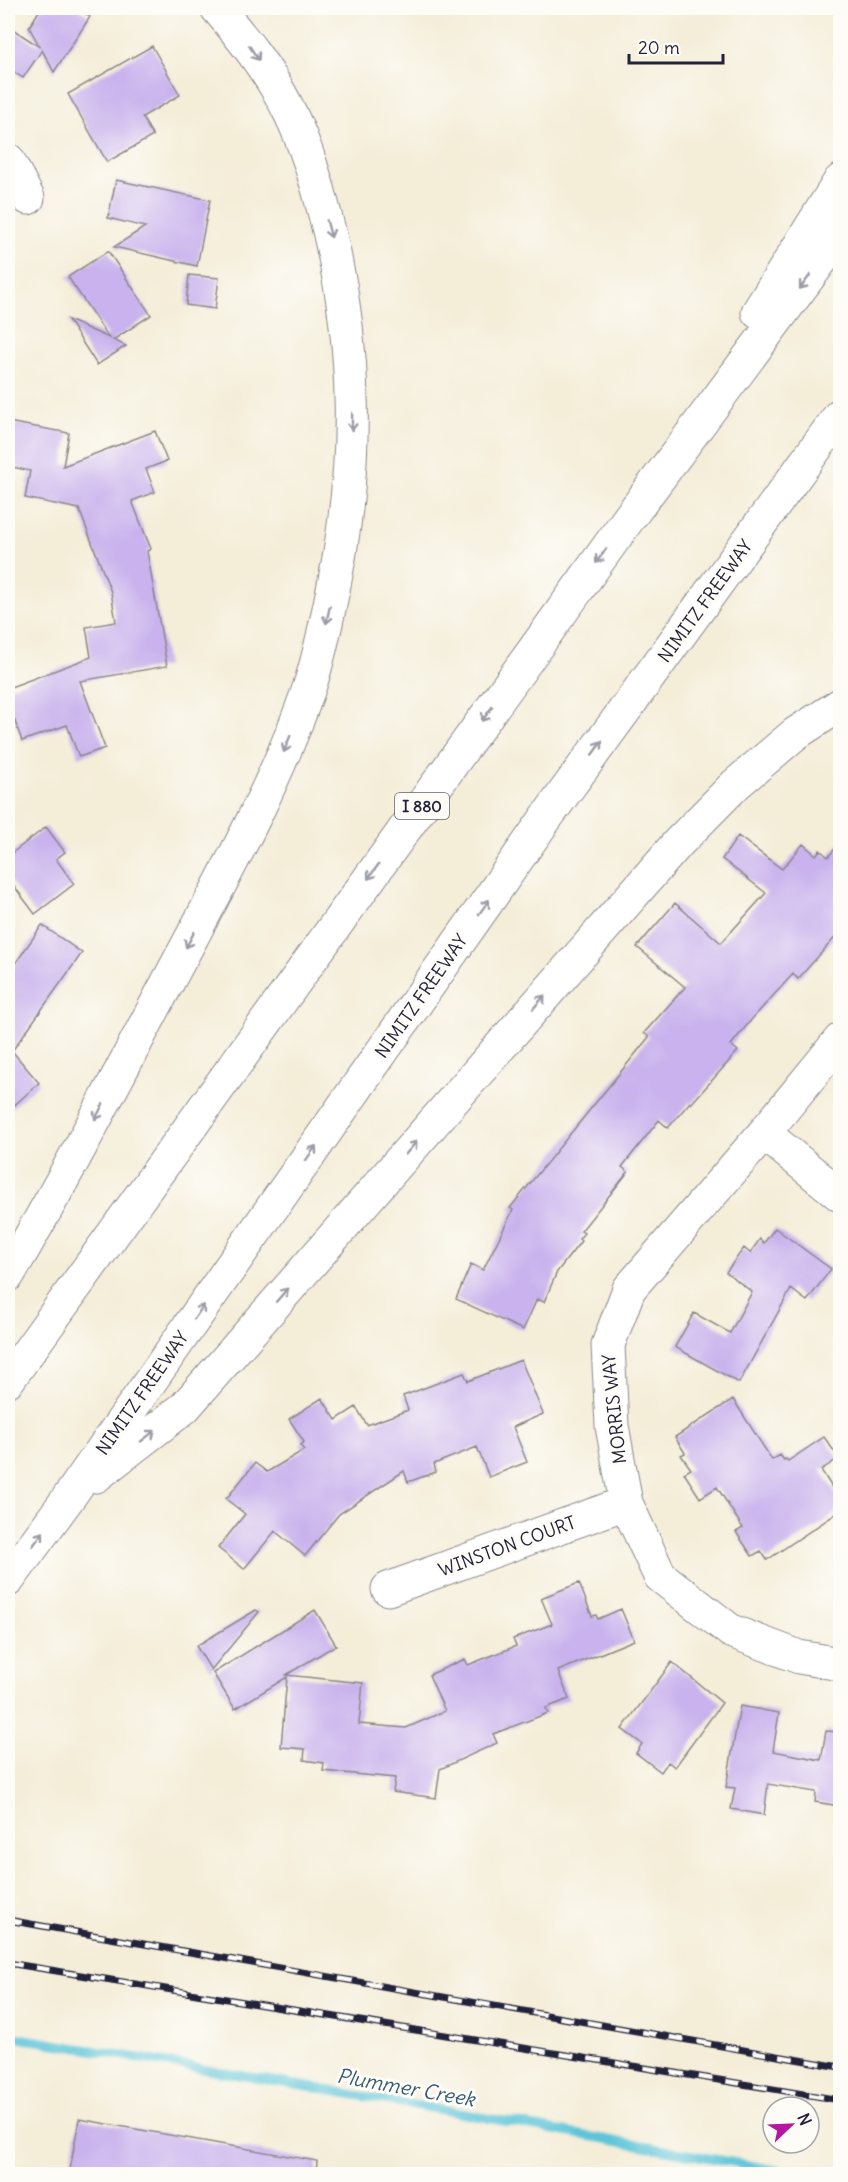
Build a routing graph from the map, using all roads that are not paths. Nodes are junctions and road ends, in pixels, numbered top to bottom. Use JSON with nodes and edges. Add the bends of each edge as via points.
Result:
{"nodes":[{"id":1,"x":217,"y":8,"type":"edge"},
{"id":2,"x":8,"y":160,"type":"edge"},
{"id":3,"x":840,"y":181,"type":"edge"},
{"id":4,"x":28,"y":198,"type":"dead end"},
{"id":5,"x":840,"y":235,"type":"edge"},
{"id":6,"x":840,"y":415,"type":"edge"},
{"id":7,"x":629,"y":518,"type":"junction"},
{"id":8,"x":840,"y":705,"type":"edge"},
{"id":9,"x":840,"y":1040,"type":"edge"},
{"id":10,"x":764,"y":1133,"type":"junction"},
{"id":11,"x":840,"y":1194,"type":"edge"},
{"id":12,"x":8,"y":1275,"type":"edge"},
{"id":13,"x":8,"y":1380,"type":"edge"},
{"id":14,"x":69,"y":1497,"type":"junction"},
{"id":15,"x":626,"y":1503,"type":"junction"},
{"id":16,"x":8,"y":1580,"type":"edge"},
{"id":17,"x":388,"y":1589,"type":"dead end"},
{"id":18,"x":840,"y":1664,"type":"edge"}],
"edges":[{"from":1,"to":12,"type":"main road","one_way":true,"via":[[251,47],[286,103],[314,172],[335,251],[348,330],[352,404],[350,483],[339,563],[309,689],[275,775],[45,1214]]},
{"from":2,"to":4,"type":"main road"},
{"from":3,"to":7,"type":"main road"},
{"from":5,"to":7,"type":"main road","number":"I 880","one_way":true},
{"from":14,"to":6,"type":"main road","name":"NIMITZ FREEWAY","one_way":true,"via":[[546,818]]},
{"from":7,"to":13,"type":"main road","number":"I 880","one_way":true},
{"from":14,"to":8,"type":"main road","one_way":true,"via":[[184,1408],[679,842],[735,785],[795,734]]},
{"from":9,"to":10,"type":"main road","name":"MORRIS WAY"},
{"from":10,"to":11,"type":"main road"},
{"from":10,"to":15,"type":"main road","name":"MORRIS WAY","via":[[629,1290],[608,1345],[612,1426]]},
{"from":16,"to":14,"type":"main road","name":"NIMITZ FREEWAY","one_way":true},
{"from":15,"to":17,"type":"main road","name":"WINSTON COURT"},
{"from":15,"to":18,"type":"main road","name":"MORRIS WAY","via":[[660,1576],[731,1631],[800,1657]]}]}
